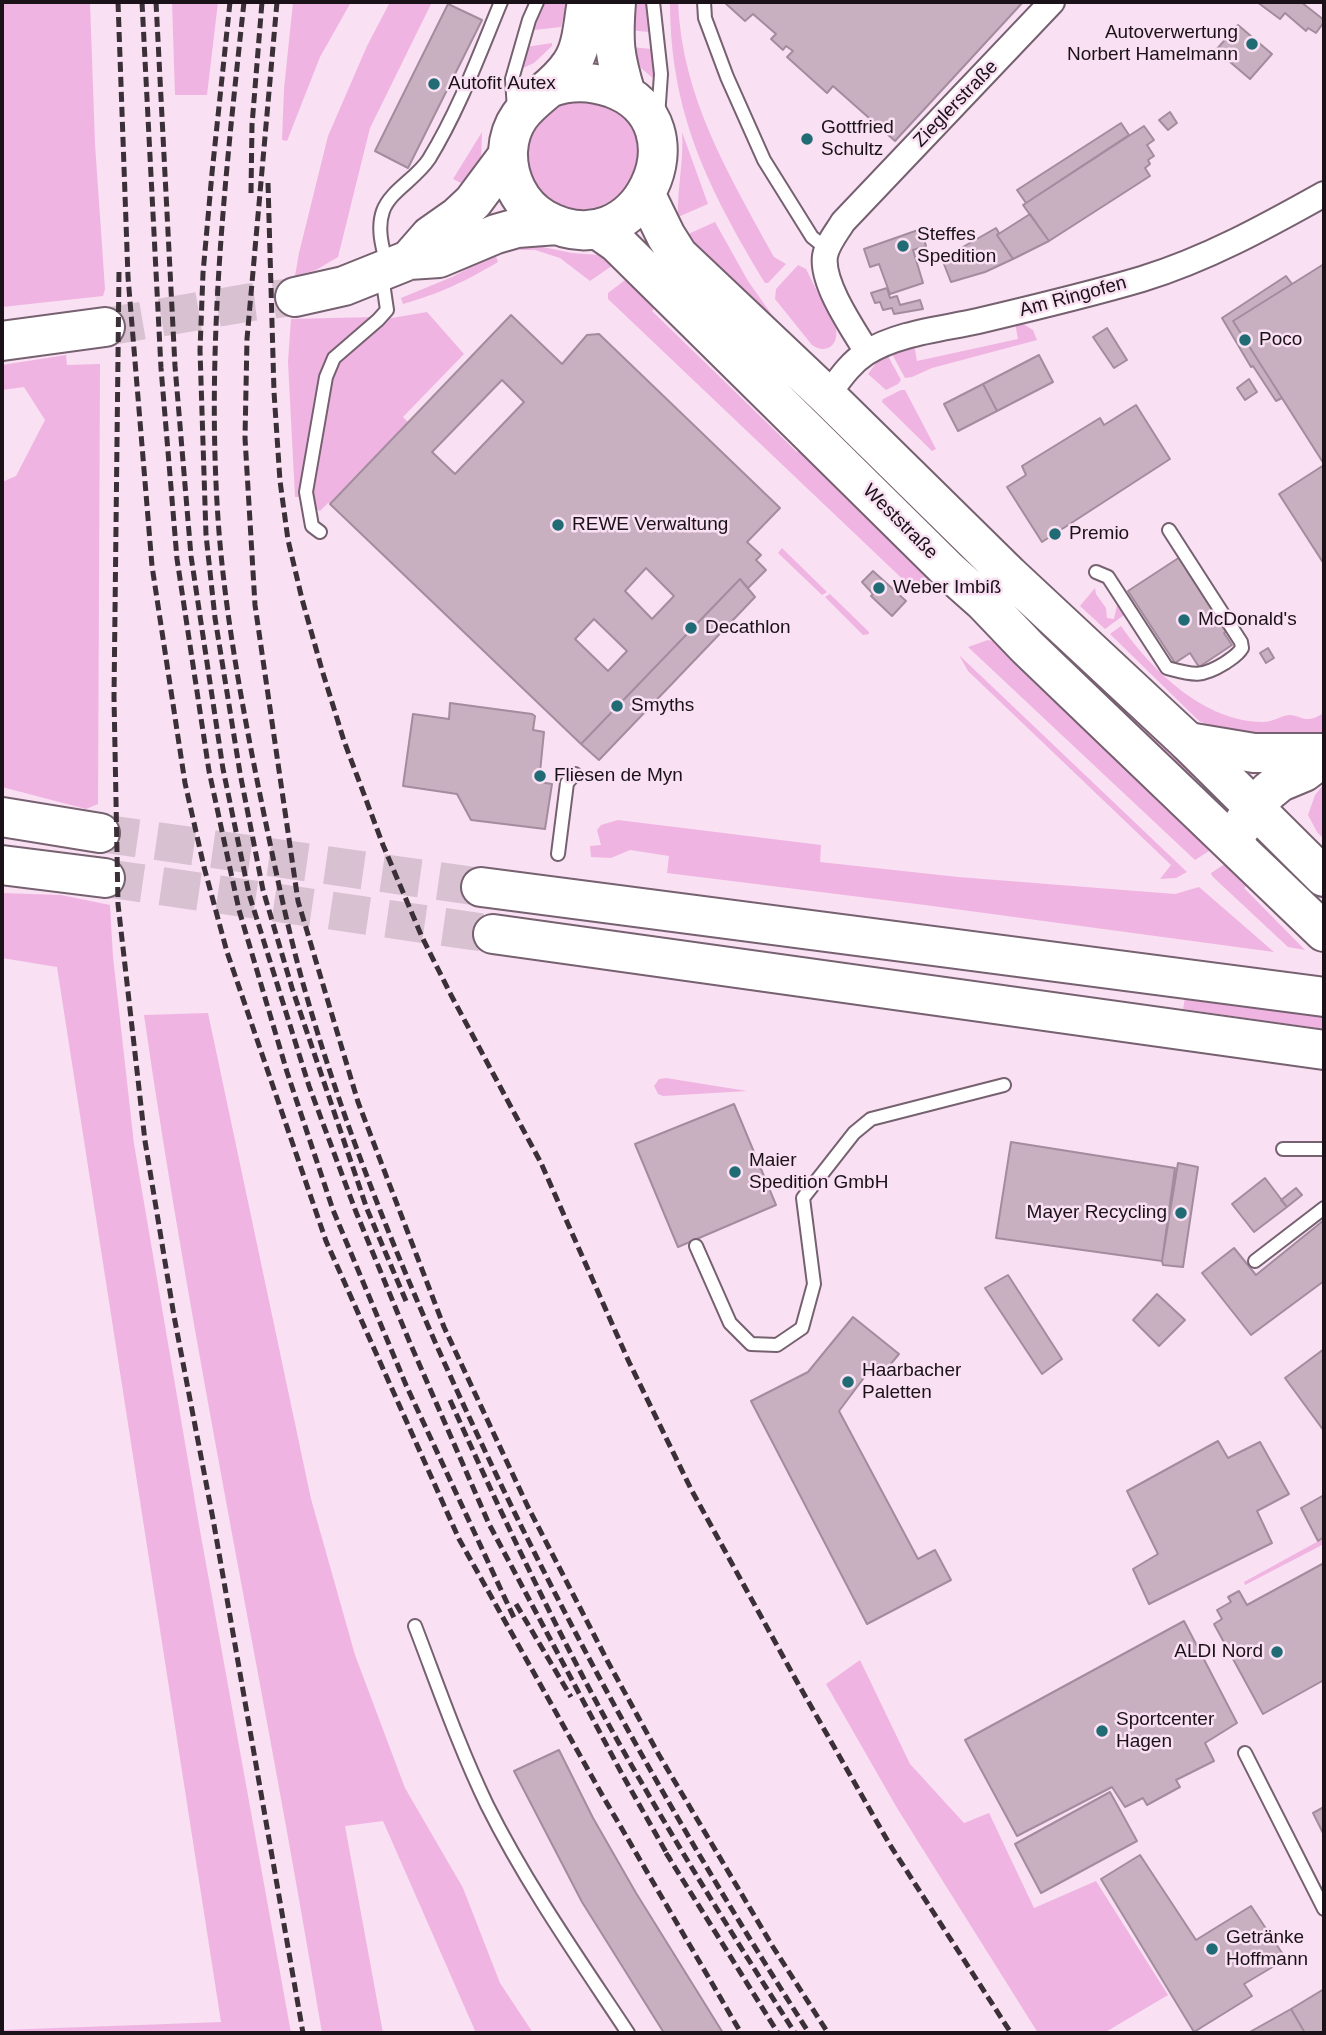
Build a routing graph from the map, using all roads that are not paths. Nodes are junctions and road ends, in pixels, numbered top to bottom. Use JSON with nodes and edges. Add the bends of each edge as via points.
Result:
{"nodes":[{"id":1,"x":501,"y":2,"type":"edge"},
{"id":2,"x":537,"y":2,"type":"edge"},
{"id":3,"x":587,"y":2,"type":"edge"},
{"id":4,"x":616,"y":2,"type":"edge"},
{"id":5,"x":653,"y":2,"type":"edge"},
{"id":6,"x":704,"y":2,"type":"edge"},
{"id":7,"x":1052,"y":2,"type":"edge"},
{"id":8,"x":549,"y":88,"type":"junction"},
{"id":9,"x":626,"y":93,"type":"junction"},
{"id":10,"x":511,"y":140,"type":"junction"},
{"id":11,"x":657,"y":142,"type":"junction"},
{"id":12,"x":1324,"y":194,"type":"edge"},
{"id":13,"x":646,"y":195,"type":"junction"},
{"id":14,"x":557,"y":225,"type":"junction"},
{"id":15,"x":597,"y":229,"type":"junction"},
{"id":16,"x":827,"y":249,"type":"junction"},
{"id":17,"x":393,"y":267,"type":"junction"},
{"id":18,"x":295,"y":297,"type":"tunnel mouth"},
{"id":19,"x":105,"y":327,"type":"tunnel mouth"},
{"id":20,"x":2,"y":341,"type":"edge"},
{"id":21,"x":867,"y":352,"type":"junction"},
{"id":22,"x":827,"y":396,"type":"junction"},
{"id":23,"x":1169,"y":530,"type":"dead end"},
{"id":24,"x":320,"y":532,"type":"dead end"},
{"id":25,"x":1096,"y":572,"type":"dead end"},
{"id":26,"x":1188,"y":742,"type":"junction"},
{"id":27,"x":1317,"y":761,"type":"edge"},
{"id":28,"x":575,"y":774,"type":"dead end"},
{"id":29,"x":1261,"y":815,"type":"junction"},
{"id":30,"x":2,"y":817,"type":"edge"},
{"id":31,"x":100,"y":833,"type":"tunnel mouth"},
{"id":32,"x":1232,"y":842,"type":"junction"},
{"id":33,"x":558,"y":854,"type":"dead end"},
{"id":34,"x":2,"y":865,"type":"edge"},
{"id":35,"x":1324,"y":877,"type":"edge"},
{"id":36,"x":105,"y":878,"type":"tunnel mouth"},
{"id":37,"x":481,"y":887,"type":"tunnel mouth"},
{"id":38,"x":1324,"y":932,"type":"edge"},
{"id":39,"x":494,"y":934,"type":"tunnel mouth"},
{"id":40,"x":1324,"y":996,"type":"edge"},
{"id":41,"x":1324,"y":1050,"type":"edge"},
{"id":42,"x":1004,"y":1085,"type":"dead end"},
{"id":43,"x":1283,"y":1149,"type":"dead end"},
{"id":44,"x":1324,"y":1149,"type":"edge"},
{"id":45,"x":1324,"y":1209,"type":"edge"},
{"id":46,"x":696,"y":1246,"type":"dead end"},
{"id":47,"x":1255,"y":1261,"type":"dead end"},
{"id":48,"x":415,"y":1626,"type":"dead end"},
{"id":49,"x":1245,"y":1753,"type":"dead end"},
{"id":50,"x":1324,"y":1909,"type":"edge"},
{"id":51,"x":628,"y":2033,"type":"edge"}],
"edges":[{"from":1,"to":17,"type":"lane","via":[[428,160],[391,196],[383,212],[381,243]]},
{"from":2,"to":10,"type":"lane","via":[[512,79]]},
{"from":3,"to":8,"type":"main road","via":[[573,61]]},
{"from":4,"to":9,"type":"main road","via":[[615,58]]},
{"from":5,"to":11,"type":"lane","via":[[662,74]]},
{"from":6,"to":16,"type":"lane","via":[[705,18],[727,77],[764,160],[812,237]]},
{"from":7,"to":16,"type":"street","name":"Zieglerstraße","via":[[843,222]]},
{"from":8,"to":9,"type":"main road","via":[[589,82]]},
{"from":8,"to":10,"type":"main road","via":[[527,105]]},
{"from":9,"to":11,"type":"main road","via":[[646,114]]},
{"from":10,"to":14,"type":"main road","via":[[510,173],[522,199]]},
{"from":10,"to":17,"type":"main road","via":[[473,202]]},
{"from":11,"to":13,"type":"main road","via":[[656,170]]},
{"from":12,"to":21,"type":"street","name":"Am Ringofen","via":[[1197,260],[1039,307],[895,340]]},
{"from":13,"to":15,"type":"main road","via":[[626,216]]},
{"from":13,"to":22,"type":"main road","name":"Weststraße","via":[[678,255]]},
{"from":14,"to":15,"type":"main road"},
{"from":14,"to":17,"type":"main road","via":[[517,228],[439,258]]},
{"from":15,"to":32,"type":"main road","name":"Weststraße","via":[[617,243]]},
{"from":16,"to":21,"type":"street","via":[[826,275]]},
{"from":17,"to":18,"type":"main road","via":[[325,292]]},
{"from":17,"to":24,"type":"lane","via":[[387,310],[334,358],[326,377],[306,492],[312,526]]},
{"from":19,"to":20,"type":"main road"},
{"from":21,"to":22,"type":"street","name":"Am Ringofen","via":[[844,372]]},
{"from":22,"to":26,"type":"main road","name":"Weststraße"},
{"from":23,"to":25,"type":"lane","via":[[1241,642],[1238,654],[1216,668],[1203,675],[1167,668],[1108,577]]},
{"from":26,"to":27,"type":"main road"},
{"from":26,"to":29,"type":"main road","name":"Weststraße"},
{"from":27,"to":29,"type":"main road","via":[[1280,782]]},
{"from":28,"to":33,"type":"lane","via":[[567,783]]},
{"from":29,"to":32,"type":"main road"},
{"from":29,"to":35,"type":"main road","name":"Weststraße"},
{"from":30,"to":31,"type":"main road"},
{"from":32,"to":38,"type":"main road","name":"Weststraße"},
{"from":34,"to":36,"type":"main road"},
{"from":37,"to":40,"type":"main road"},
{"from":39,"to":41,"type":"main road"},
{"from":42,"to":46,"type":"lane","via":[[871,1119],[854,1133],[803,1198],[814,1284],[802,1328],[777,1345],[751,1345],[730,1323]]},
{"from":43,"to":44,"type":"lane"},
{"from":45,"to":47,"type":"lane"},
{"from":48,"to":51,"type":"lane","via":[[488,1805],[540,1899]]},
{"from":49,"to":50,"type":"lane"}]}
